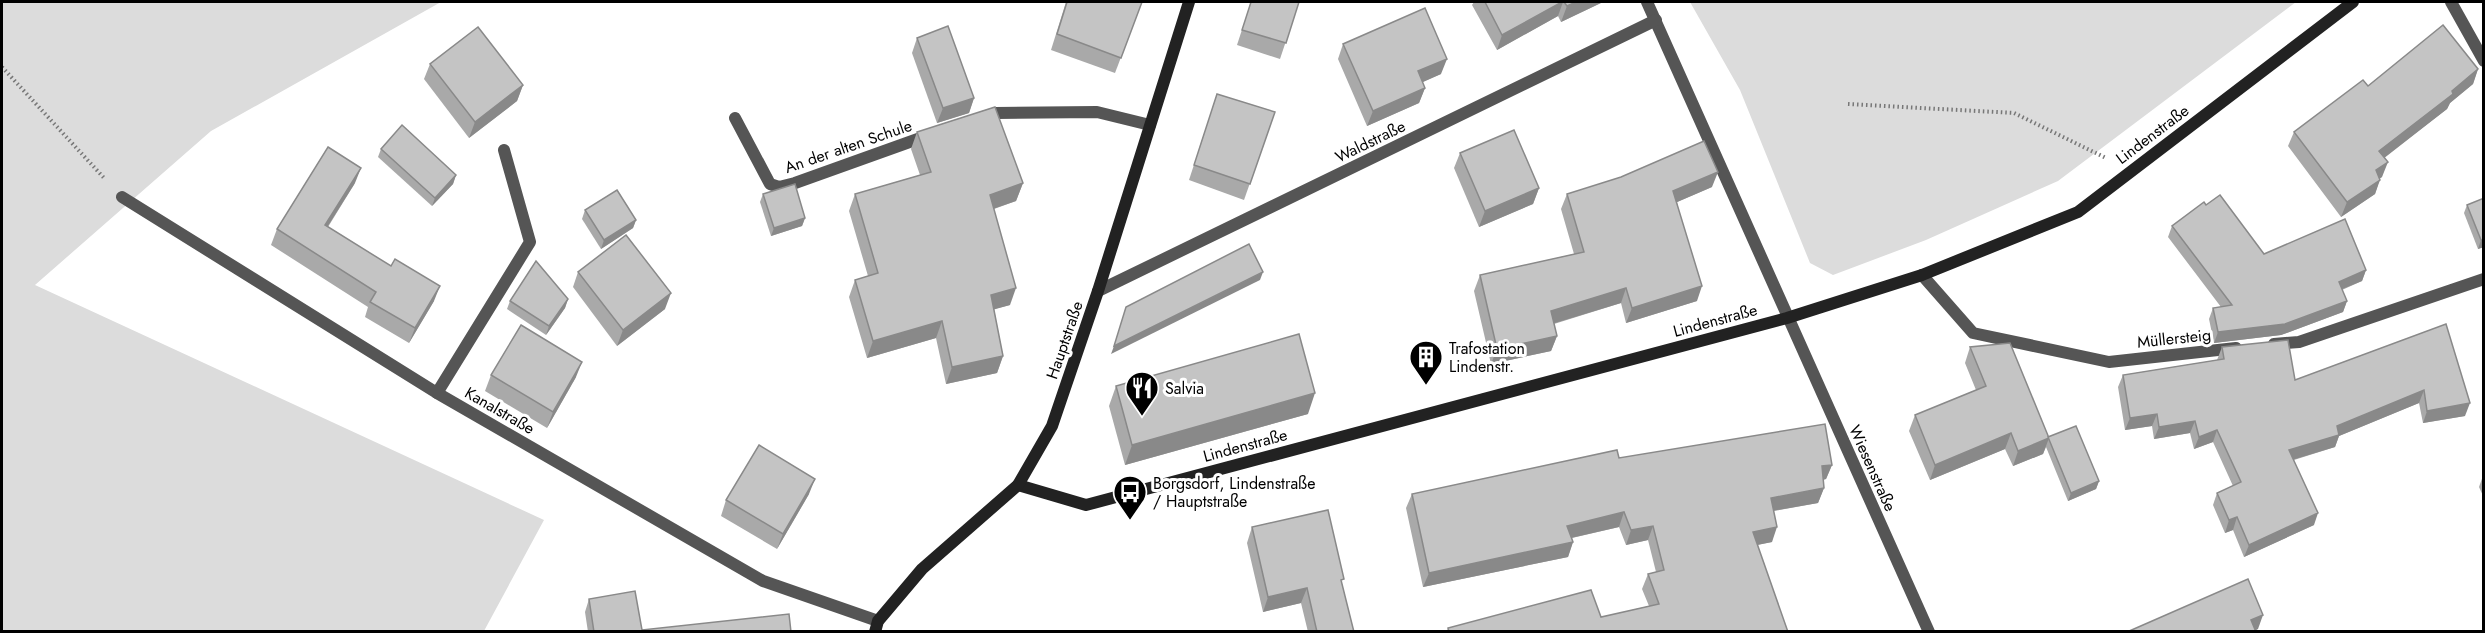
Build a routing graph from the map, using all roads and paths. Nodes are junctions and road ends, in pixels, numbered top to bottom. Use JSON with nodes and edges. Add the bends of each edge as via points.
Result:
{"nodes":[{"id":1,"x":1189,"y":2,"type":"edge"},
{"id":2,"x":1647,"y":2,"type":"edge"},
{"id":3,"x":2353,"y":2,"type":"edge"},
{"id":4,"x":2451,"y":2,"type":"edge"},
{"id":5,"x":1656,"y":20,"type":"junction"},
{"id":6,"x":2484,"y":61,"type":"edge"},
{"id":7,"x":2,"y":67,"type":"edge"},
{"id":8,"x":1848,"y":104,"type":"dead end"},
{"id":9,"x":735,"y":118,"type":"dead end"},
{"id":10,"x":969,"y":121,"type":"edge"},
{"id":11,"x":1150,"y":125,"type":"junction"},
{"id":12,"x":938,"y":131,"type":"edge"},
{"id":13,"x":504,"y":150,"type":"dead end"},
{"id":14,"x":2132,"y":171,"type":"junction"},
{"id":15,"x":122,"y":198,"type":"joint"},
{"id":16,"x":1922,"y":275,"type":"junction"},
{"id":17,"x":2484,"y":279,"type":"edge"},
{"id":18,"x":1098,"y":291,"type":"junction"},
{"id":19,"x":1787,"y":318,"type":"junction"},
{"id":20,"x":437,"y":393,"type":"junction"},
{"id":21,"x":1018,"y":486,"type":"junction"},
{"id":22,"x":876,"y":626,"type":"edge"},
{"id":23,"x":1929,"y":632,"type":"edge"}],
"edges":[{"from":1,"to":11,"type":"street","name":"Hauptstraße"},
{"from":2,"to":5,"type":"street"},
{"from":3,"to":14,"type":"street","name":"Lindenstraße"},
{"from":4,"to":6,"type":"street"},
{"from":5,"to":18,"type":"street","name":"Waldstraße"},
{"from":5,"to":19,"type":"street"},
{"from":7,"to":15,"type":"path"},
{"from":8,"to":14,"type":"path","via":[[2013,112]]},
{"from":9,"to":12,"type":"street","name":"An der alten Schule","via":[[770,184],[779,187]]},
{"from":10,"to":11,"type":"street","via":[[996,113],[1097,112]]},
{"from":11,"to":18,"type":"street","name":"Hauptstraße"},
{"from":13,"to":20,"type":"street","via":[[530,242]]},
{"from":14,"to":16,"type":"street","name":"Lindenstraße","via":[[2078,212]]},
{"from":15,"to":20,"type":"street","name":"Kanalstraße"},
{"from":16,"to":17,"type":"street","name":"Müllersteig","via":[[1972,333],[2109,362],[2299,342]]},
{"from":16,"to":19,"type":"street","name":"Lindenstraße"},
{"from":18,"to":21,"type":"street","name":"Hauptstraße","via":[[1052,426]]},
{"from":19,"to":21,"type":"street","name":"Lindenstraße","via":[[1086,505]]},
{"from":19,"to":23,"type":"street","name":"Wiesenstraße"},
{"from":20,"to":22,"type":"street","name":"Kanalstraße","via":[[763,581]]},
{"from":21,"to":22,"type":"street","name":"Hauptstraße","via":[[922,569]]}]}
